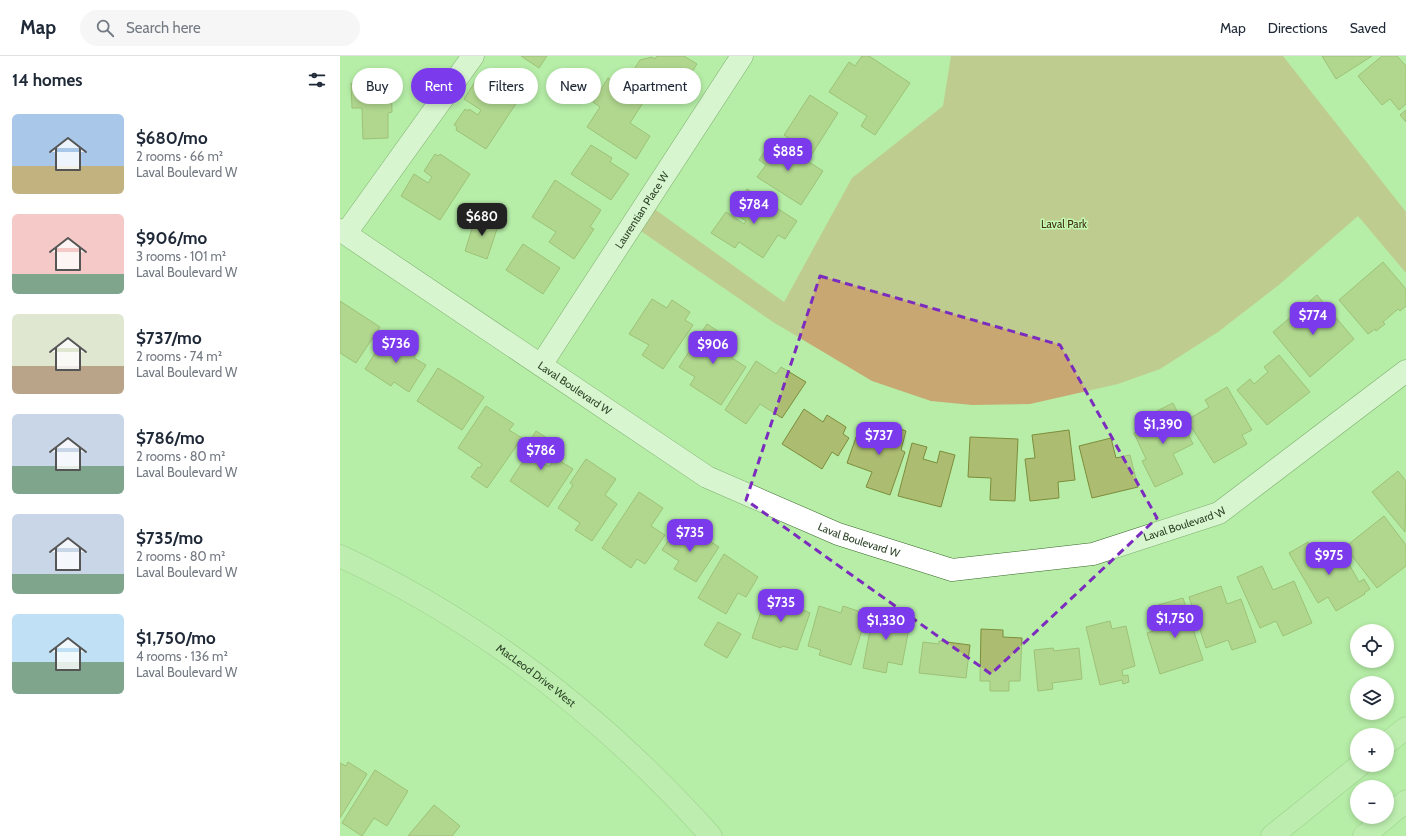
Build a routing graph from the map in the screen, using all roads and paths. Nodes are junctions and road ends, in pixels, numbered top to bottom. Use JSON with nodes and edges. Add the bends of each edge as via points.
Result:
{"nodes":[{"id":1,"x":473,"y":56,"type":"edge"},
{"id":2,"x":742,"y":56,"type":"edge"},
{"id":3,"x":343,"y":231,"type":"edge"},
{"id":4,"x":541,"y":364,"type":"junction"},
{"id":5,"x":1406,"y":371,"type":"edge"},
{"id":6,"x":340,"y":556,"type":"edge"},
{"id":7,"x":1406,"y":728,"type":"edge"},
{"id":8,"x":1394,"y":737,"type":"edge"},
{"id":9,"x":1351,"y":772,"type":"edge"},
{"id":10,"x":1352,"y":772,"type":"edge"},
{"id":11,"x":1406,"y":801,"type":"edge"},
{"id":12,"x":709,"y":834,"type":"edge"},
{"id":13,"x":1272,"y":836,"type":"edge"},
{"id":14,"x":1289,"y":836,"type":"edge"},
{"id":15,"x":1364,"y":836,"type":"edge"}],
"edges":[{"from":1,"to":3,"type":"street"},
{"from":2,"to":4,"type":"street","name":"Laurentian Place W"},
{"from":3,"to":4,"type":"street","name":"Laval Boulevard W"},
{"from":4,"to":5,"type":"street","name":"Laval Boulevard W","via":[[707,477],[838,534],[952,570],[1093,554],[1220,513]]},
{"from":6,"to":12,"type":"main road","name":"MacLeod Drive West","via":[[434,605],[541,678],[626,749]]},
{"from":7,"to":8,"type":"main road"},
{"from":9,"to":13,"type":"main road"},
{"from":10,"to":14,"type":"main road"},
{"from":11,"to":15,"type":"main road"}]}
